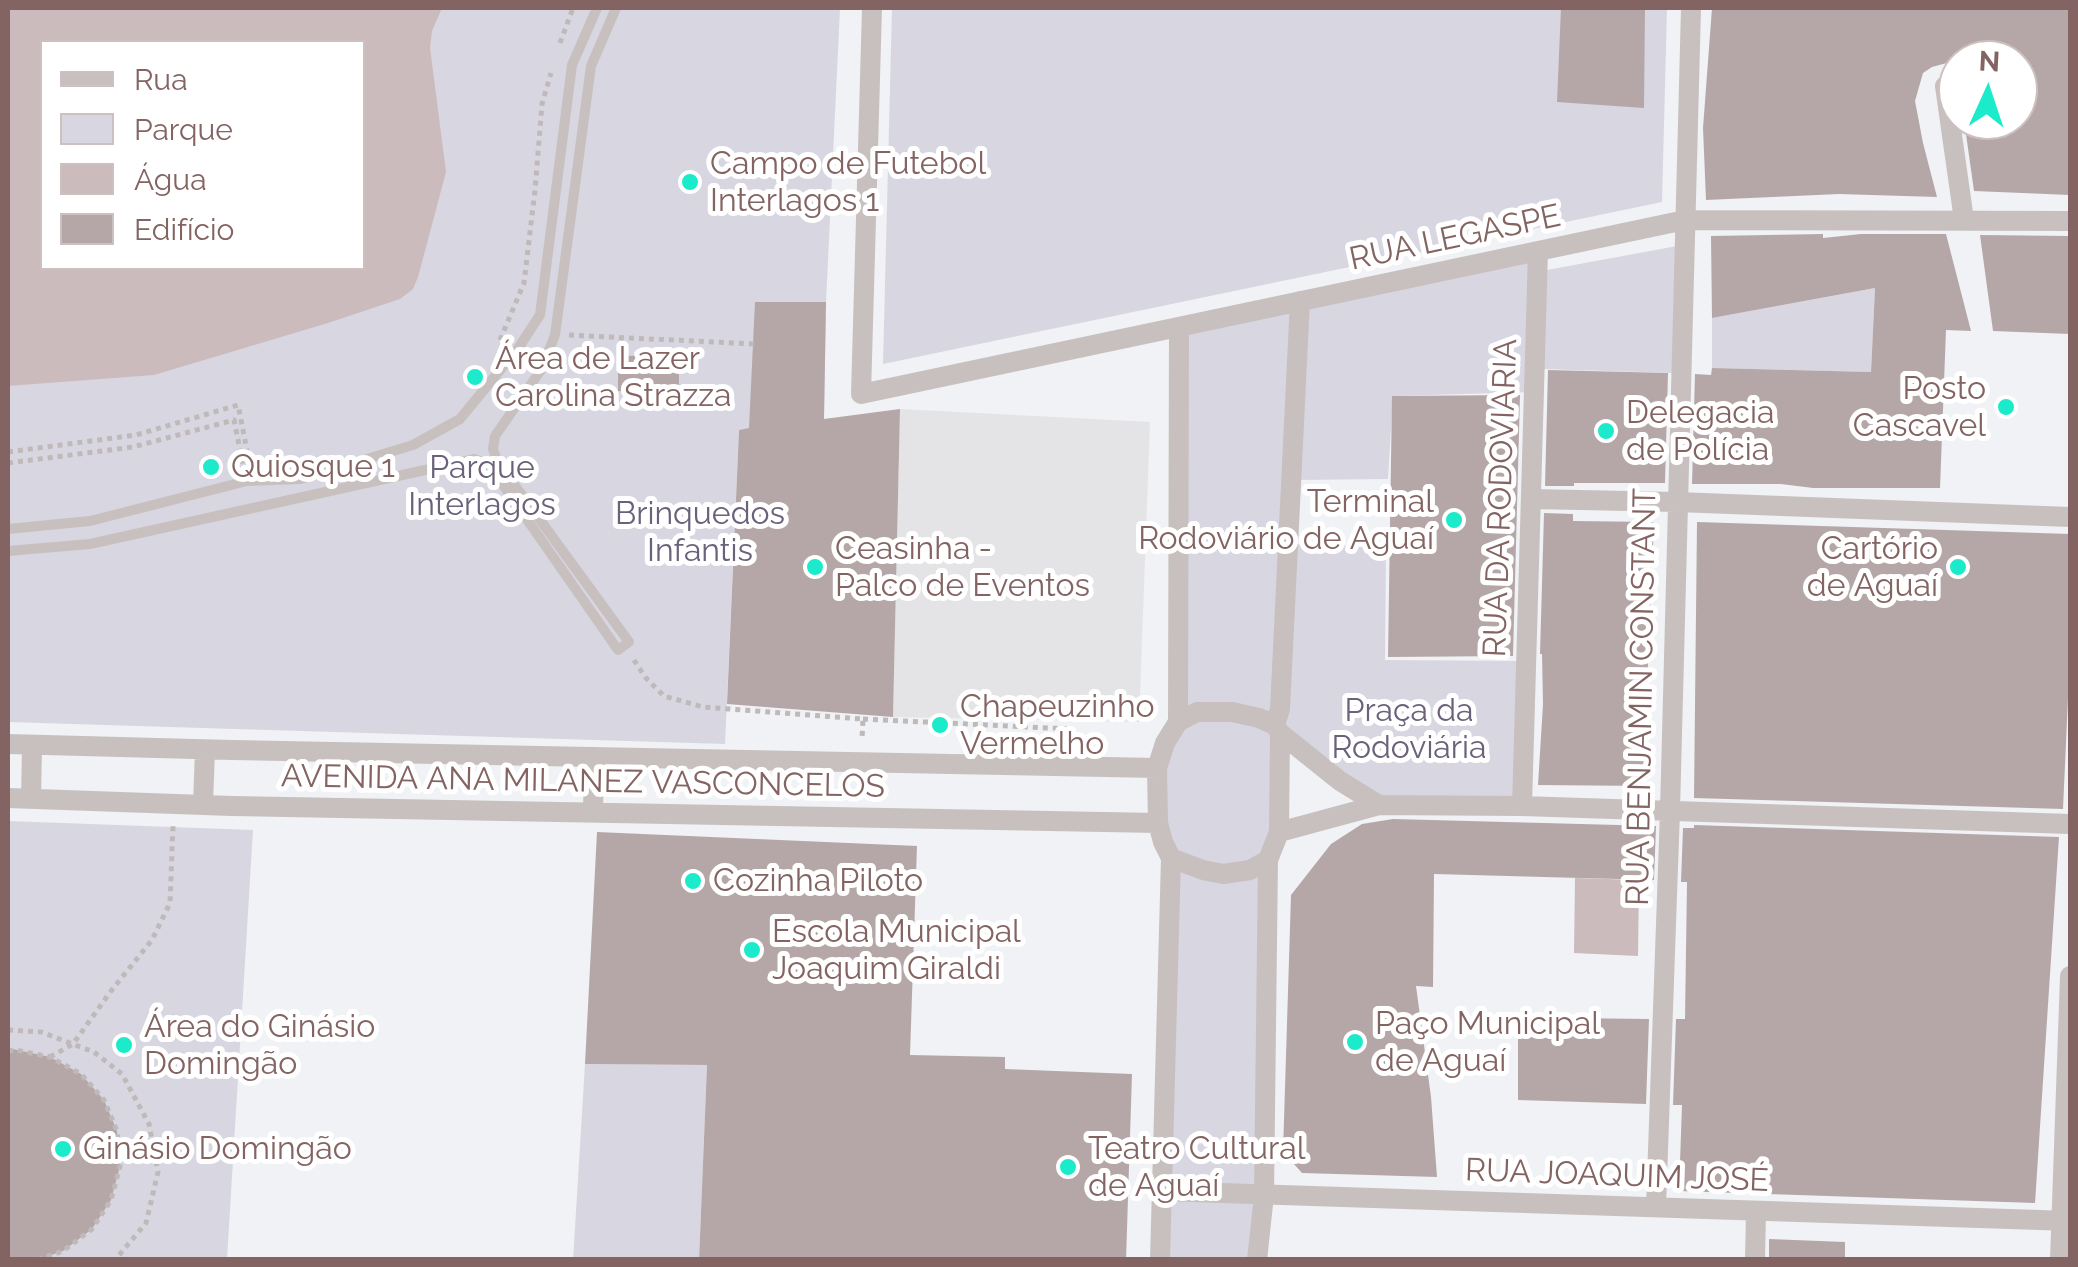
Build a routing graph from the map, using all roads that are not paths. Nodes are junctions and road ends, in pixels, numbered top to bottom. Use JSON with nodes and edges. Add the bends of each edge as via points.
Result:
{"nodes":[{"id":1,"x":597,"y":8,"type":"edge"},
{"id":2,"x":616,"y":8,"type":"edge"},
{"id":3,"x":872,"y":8,"type":"edge"},
{"id":4,"x":1691,"y":8,"type":"edge"},
{"id":5,"x":1953,"y":140,"type":"edge"},
{"id":6,"x":1685,"y":220,"type":"junction"},
{"id":7,"x":1964,"y":220,"type":"junction"},
{"id":8,"x":2070,"y":221,"type":"edge"},
{"id":9,"x":1538,"y":251,"type":"junction"},
{"id":10,"x":1300,"y":301,"type":"junction"},
{"id":11,"x":1179,"y":327,"type":"junction"},
{"id":12,"x":1531,"y":499,"type":"junction"},
{"id":13,"x":1677,"y":502,"type":"junction"},
{"id":14,"x":2070,"y":517,"type":"edge"},
{"id":15,"x":8,"y":529,"type":"edge"},
{"id":16,"x":8,"y":551,"type":"edge"},
{"id":17,"x":1178,"y":722,"type":"junction"},
{"id":18,"x":1277,"y":729,"type":"junction"},
{"id":19,"x":8,"y":744,"type":"edge"},
{"id":20,"x":32,"y":744,"type":"junction"},
{"id":21,"x":205,"y":750,"type":"junction"},
{"id":22,"x":594,"y":758,"type":"junction"},
{"id":23,"x":1157,"y":768,"type":"junction"},
{"id":24,"x":8,"y":798,"type":"edge"},
{"id":25,"x":31,"y":799,"type":"junction"},
{"id":26,"x":203,"y":804,"type":"junction"},
{"id":27,"x":1379,"y":805,"type":"junction"},
{"id":28,"x":1522,"y":806,"type":"junction"},
{"id":29,"x":1670,"y":811,"type":"junction"},
{"id":30,"x":593,"y":812,"type":"junction"},
{"id":31,"x":1158,"y":823,"type":"junction"},
{"id":32,"x":2070,"y":824,"type":"edge"},
{"id":33,"x":1280,"y":832,"type":"junction"},
{"id":34,"x":1171,"y":858,"type":"junction"},
{"id":35,"x":1268,"y":860,"type":"junction"},
{"id":36,"x":2070,"y":976,"type":"edge"},
{"id":37,"x":1160,"y":1191,"type":"junction"},
{"id":38,"x":1264,"y":1194,"type":"junction"},
{"id":39,"x":1656,"y":1208,"type":"junction"},
{"id":40,"x":1756,"y":1210,"type":"junction"},
{"id":41,"x":2066,"y":1221,"type":"edge"},
{"id":42,"x":1160,"y":1260,"type":"edge"},
{"id":43,"x":1257,"y":1260,"type":"edge"},
{"id":44,"x":1754,"y":1260,"type":"edge"},
{"id":45,"x":2060,"y":1260,"type":"edge"}],
"edges":[{"from":1,"to":15,"type":"lane","via":[[572,64],[540,315],[460,419],[414,445],[301,478],[249,476],[124,514]]},
{"from":2,"to":16,"type":"lane","via":[[591,66],[555,335],[493,449],[629,642],[618,650],[489,465],[475,460],[90,544]]},
{"from":3,"to":11,"type":"street","name":"RUA LEGASPE","via":[[861,394]]},
{"from":4,"to":6,"type":"street","name":"RUA BENJAMIN CONSTANT"},
{"from":5,"to":7,"type":"street"},
{"from":6,"to":7,"type":"street","name":"RUA LEGASPE"},
{"from":6,"to":9,"type":"street","name":"RUA LEGASPE"},
{"from":6,"to":13,"type":"street","name":"RUA BENJAMIN CONSTANT"},
{"from":7,"to":8,"type":"street","name":"RUA LEGASPE"},
{"from":9,"to":10,"type":"street","name":"RUA LEGASPE"},
{"from":9,"to":12,"type":"street","name":"RUA DA RODOVIARIA"},
{"from":10,"to":11,"type":"street","name":"RUA LEGASPE"},
{"from":10,"to":18,"type":"street"},
{"from":11,"to":17,"type":"street"},
{"from":12,"to":13,"type":"street"},
{"from":12,"to":28,"type":"street","name":"RUA DA RODOVIARIA"},
{"from":13,"to":14,"type":"street"},
{"from":13,"to":29,"type":"street","name":"RUA BENJAMIN CONSTANT"},
{"from":17,"to":18,"type":"street","via":[[1197,712],[1232,712]]},
{"from":17,"to":23,"type":"street"},
{"from":18,"to":27,"type":"street"},
{"from":18,"to":33,"type":"street"},
{"from":19,"to":20,"type":"street","name":"AVENIDA ANA MILANEZ VASCONCELOS"},
{"from":20,"to":21,"type":"street","name":"AVENIDA ANA MILANEZ VASCONCELOS"},
{"from":20,"to":25,"type":"street"},
{"from":21,"to":22,"type":"street","name":"AVENIDA ANA MILANEZ VASCONCELOS"},
{"from":21,"to":26,"type":"street"},
{"from":22,"to":23,"type":"street","name":"AVENIDA ANA MILANEZ VASCONCELOS"},
{"from":22,"to":30,"type":"street"},
{"from":23,"to":31,"type":"street"},
{"from":24,"to":25,"type":"street","name":"AVENIDA ANA MILANEZ VASCONCELOS"},
{"from":25,"to":26,"type":"street","name":"AVENIDA ANA MILANEZ VASCONCELOS"},
{"from":26,"to":30,"type":"street","name":"AVENIDA ANA MILANEZ VASCONCELOS"},
{"from":27,"to":28,"type":"street"},
{"from":27,"to":33,"type":"street"},
{"from":28,"to":29,"type":"street"},
{"from":29,"to":32,"type":"street"},
{"from":29,"to":39,"type":"street","name":"RUA BENJAMIN CONSTANT"},
{"from":30,"to":31,"type":"street","name":"AVENIDA ANA MILANEZ VASCONCELOS"},
{"from":31,"to":34,"type":"street"},
{"from":33,"to":35,"type":"street"},
{"from":34,"to":35,"type":"street","via":[[1223,874]]},
{"from":34,"to":37,"type":"street"},
{"from":35,"to":38,"type":"street"},
{"from":36,"to":41,"type":"street"},
{"from":37,"to":38,"type":"street","name":"RUA JOAQUIM JOSÉ"},
{"from":37,"to":42,"type":"street"},
{"from":38,"to":39,"type":"street","name":"RUA JOAQUIM JOSÉ"},
{"from":38,"to":43,"type":"street"},
{"from":39,"to":40,"type":"street","name":"RUA JOAQUIM JOSÉ"},
{"from":40,"to":41,"type":"street","name":"RUA JOAQUIM JOSÉ"},
{"from":40,"to":44,"type":"street"},
{"from":41,"to":45,"type":"street"}]}
